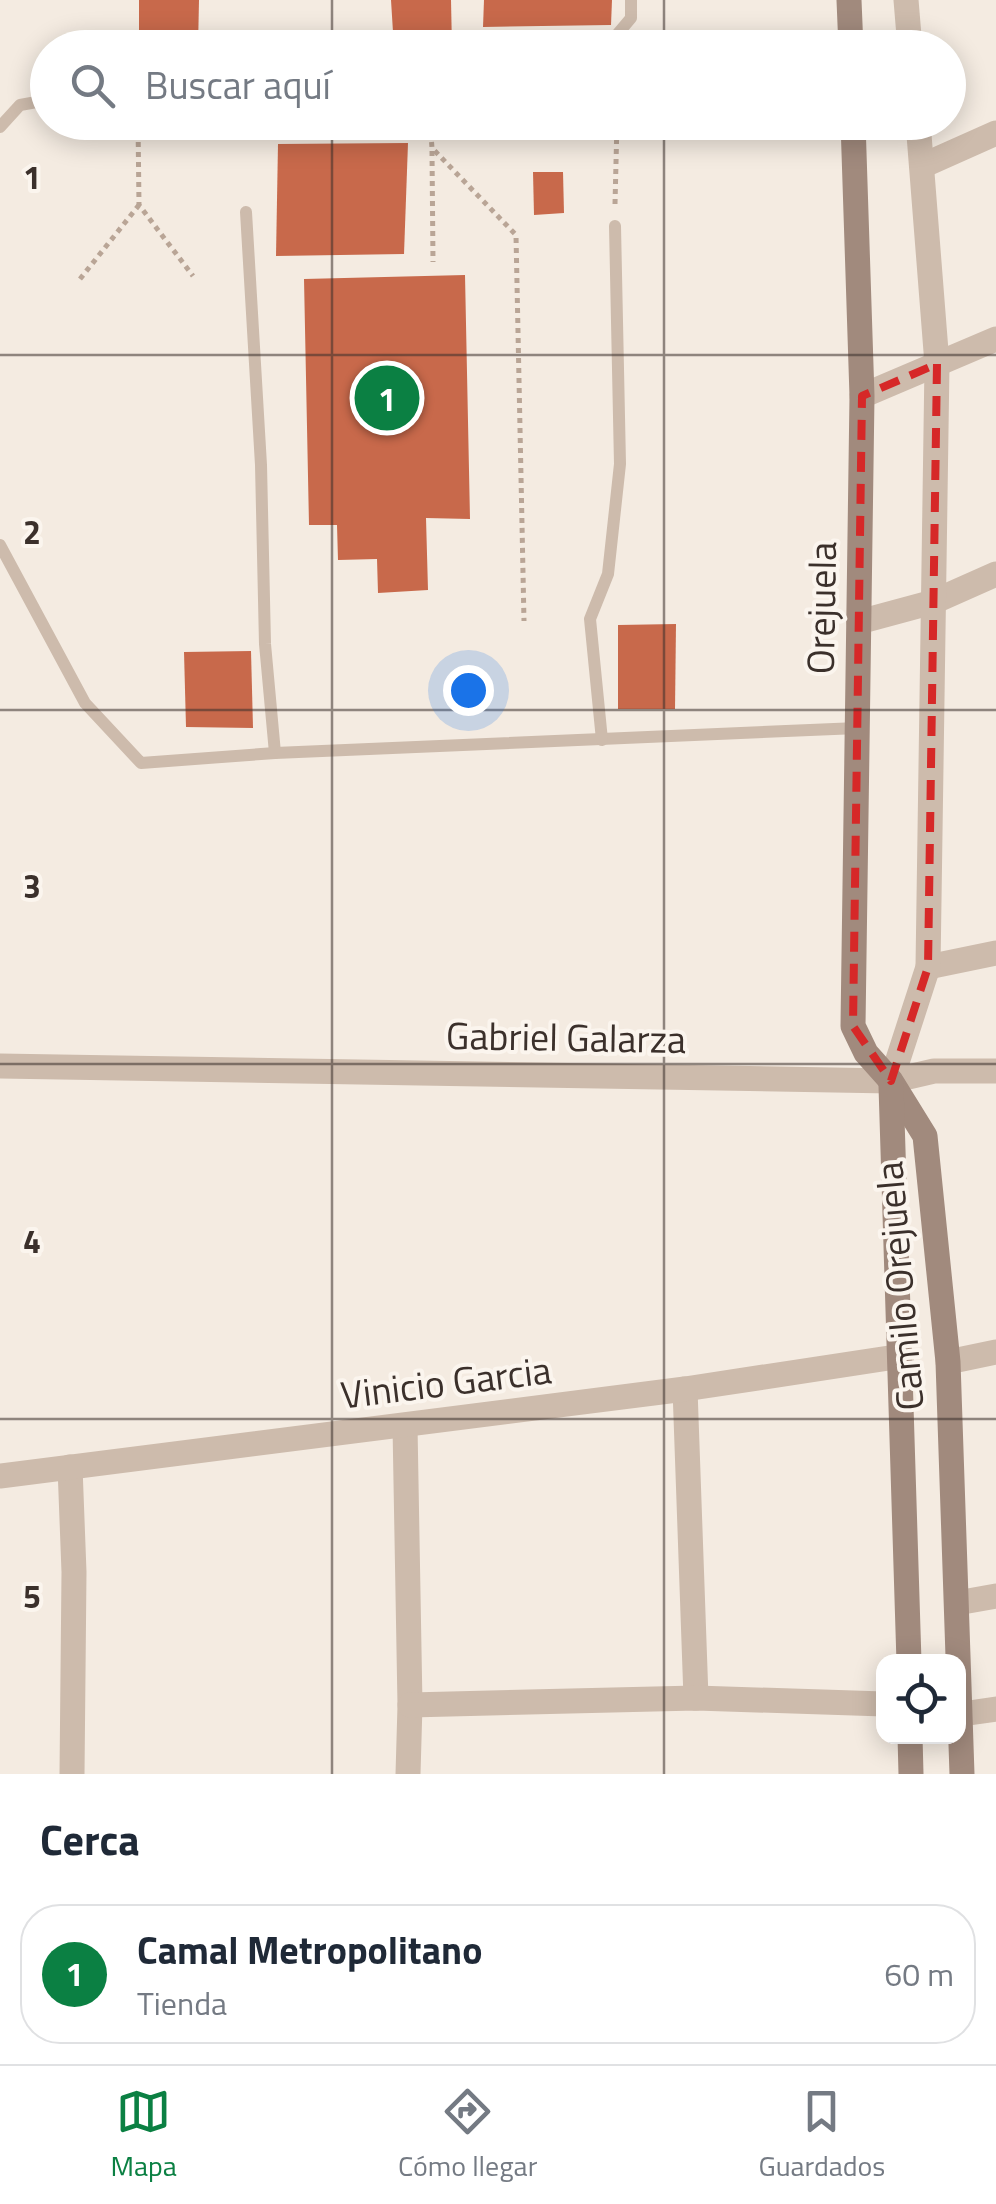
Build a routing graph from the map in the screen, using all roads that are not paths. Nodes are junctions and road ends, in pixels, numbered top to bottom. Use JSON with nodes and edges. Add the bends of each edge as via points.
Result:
{"nodes":[{"id":1,"x":631,"y":0,"type":"edge"},
{"id":2,"x":849,"y":0,"type":"edge"},
{"id":3,"x":906,"y":0,"type":"edge"},
{"id":4,"x":621,"y":30,"type":"edge"},
{"id":5,"x":850,"y":30,"type":"edge"},
{"id":6,"x":908,"y":30,"type":"edge"},
{"id":7,"x":30,"y":103,"type":"edge"},
{"id":8,"x":0,"y":127,"type":"edge"},
{"id":9,"x":996,"y":133,"type":"edge"},
{"id":10,"x":854,"y":140,"type":"edge"},
{"id":11,"x":920,"y":140,"type":"edge"},
{"id":12,"x":922,"y":166,"type":"junction"},
{"id":13,"x":246,"y":212,"type":"dead end"},
{"id":14,"x":615,"y":226,"type":"road end"},
{"id":15,"x":996,"y":339,"type":"edge"},
{"id":16,"x":937,"y":364,"type":"junction"},
{"id":17,"x":862,"y":396,"type":"junction"},
{"id":18,"x":0,"y":546,"type":"edge"},
{"id":19,"x":996,"y":574,"type":"edge"},
{"id":20,"x":932,"y":602,"type":"junction"},
{"id":21,"x":859,"y":622,"type":"junction"},
{"id":22,"x":858,"y":728,"type":"junction"},
{"id":23,"x":602,"y":740,"type":"junction"},
{"id":24,"x":275,"y":753,"type":"junction"},
{"id":25,"x":996,"y":953,"type":"edge"},
{"id":26,"x":928,"y":967,"type":"junction"},
{"id":27,"x":0,"y":1066,"type":"edge"},
{"id":28,"x":996,"y":1071,"type":"edge"},
{"id":29,"x":891,"y":1082,"type":"junction"},
{"id":30,"x":996,"y":1352,"type":"edge"},
{"id":31,"x":902,"y":1356,"type":"junction"},
{"id":32,"x":948,"y":1362,"type":"junction"},
{"id":33,"x":685,"y":1389,"type":"junction"},
{"id":34,"x":405,"y":1426,"type":"junction"},
{"id":35,"x":70,"y":1467,"type":"junction"},
{"id":36,"x":0,"y":1476,"type":"edge"},
{"id":37,"x":996,"y":1596,"type":"edge"},
{"id":38,"x":957,"y":1603,"type":"junction"},
{"id":39,"x":908,"y":1654,"type":"edge"},
{"id":40,"x":959,"y":1654,"type":"edge"},
{"id":41,"x":696,"y":1698,"type":"junction"},
{"id":42,"x":876,"y":1704,"type":"edge"},
{"id":43,"x":410,"y":1705,"type":"junction"},
{"id":44,"x":996,"y":1709,"type":"edge"},
{"id":45,"x":966,"y":1713,"type":"edge"},
{"id":46,"x":910,"y":1744,"type":"edge"},
{"id":47,"x":962,"y":1744,"type":"edge"},
{"id":48,"x":72,"y":1774,"type":"edge"},
{"id":49,"x":408,"y":1774,"type":"edge"},
{"id":50,"x":912,"y":1774,"type":"edge"},
{"id":51,"x":962,"y":1774,"type":"edge"}],
"edges":[{"from":1,"to":4,"type":"lane","via":[[631,18]]},
{"from":2,"to":5,"type":"street"},
{"from":3,"to":6,"type":"street"},
{"from":7,"to":8,"type":"lane"},
{"from":9,"to":12,"type":"street"},
{"from":10,"to":17,"type":"street","name":"Orejuela"},
{"from":11,"to":12,"type":"street"},
{"from":12,"to":16,"type":"street"},
{"from":13,"to":24,"type":"lane"},
{"from":14,"to":23,"type":"lane","via":[[620,464],[608,574],[590,619]]},
{"from":15,"to":16,"type":"street"},
{"from":16,"to":17,"type":"street"},
{"from":16,"to":20,"type":"street"},
{"from":17,"to":21,"type":"street","name":"Orejuela"},
{"from":18,"to":24,"type":"lane","via":[[85,703],[141,764]]},
{"from":19,"to":20,"type":"street"},
{"from":20,"to":21,"type":"street"},
{"from":20,"to":26,"type":"street"},
{"from":21,"to":22,"type":"street","name":"Orejuela"},
{"from":22,"to":23,"type":"lane"},
{"from":22,"to":29,"type":"street","name":"Orejuela","via":[[854,1026]]},
{"from":23,"to":24,"type":"lane"},
{"from":25,"to":26,"type":"street"},
{"from":26,"to":29,"type":"street"},
{"from":27,"to":29,"type":"street","name":"Gabriel Galarza"},
{"from":28,"to":29,"type":"street","name":"Gabriel Galarza","via":[[934,1071]]},
{"from":29,"to":31,"type":"street","name":"Camilo Orejuela"},
{"from":29,"to":32,"type":"street","name":"Camilo Orejuela","via":[[925,1136]]},
{"from":30,"to":32,"type":"street"},
{"from":31,"to":33,"type":"street","name":"Vinicio Garcia"},
{"from":31,"to":39,"type":"street","name":"Camilo Orejuela"},
{"from":32,"to":38,"type":"street","name":"Camilo Orejuela"},
{"from":33,"to":34,"type":"street","name":"Vinicio Garcia"},
{"from":33,"to":41,"type":"street"},
{"from":34,"to":35,"type":"street","name":"Vinicio Garcia"},
{"from":34,"to":43,"type":"street"},
{"from":35,"to":36,"type":"street","name":"Vinicio Garcia"},
{"from":35,"to":48,"type":"street"},
{"from":37,"to":38,"type":"street"},
{"from":38,"to":40,"type":"street","name":"Camilo Orejuela"},
{"from":41,"to":42,"type":"street"},
{"from":41,"to":43,"type":"street"},
{"from":43,"to":49,"type":"street"},
{"from":44,"to":45,"type":"street"},
{"from":46,"to":50,"type":"street"},
{"from":47,"to":51,"type":"street","name":"Camilo Orejuela"}]}
